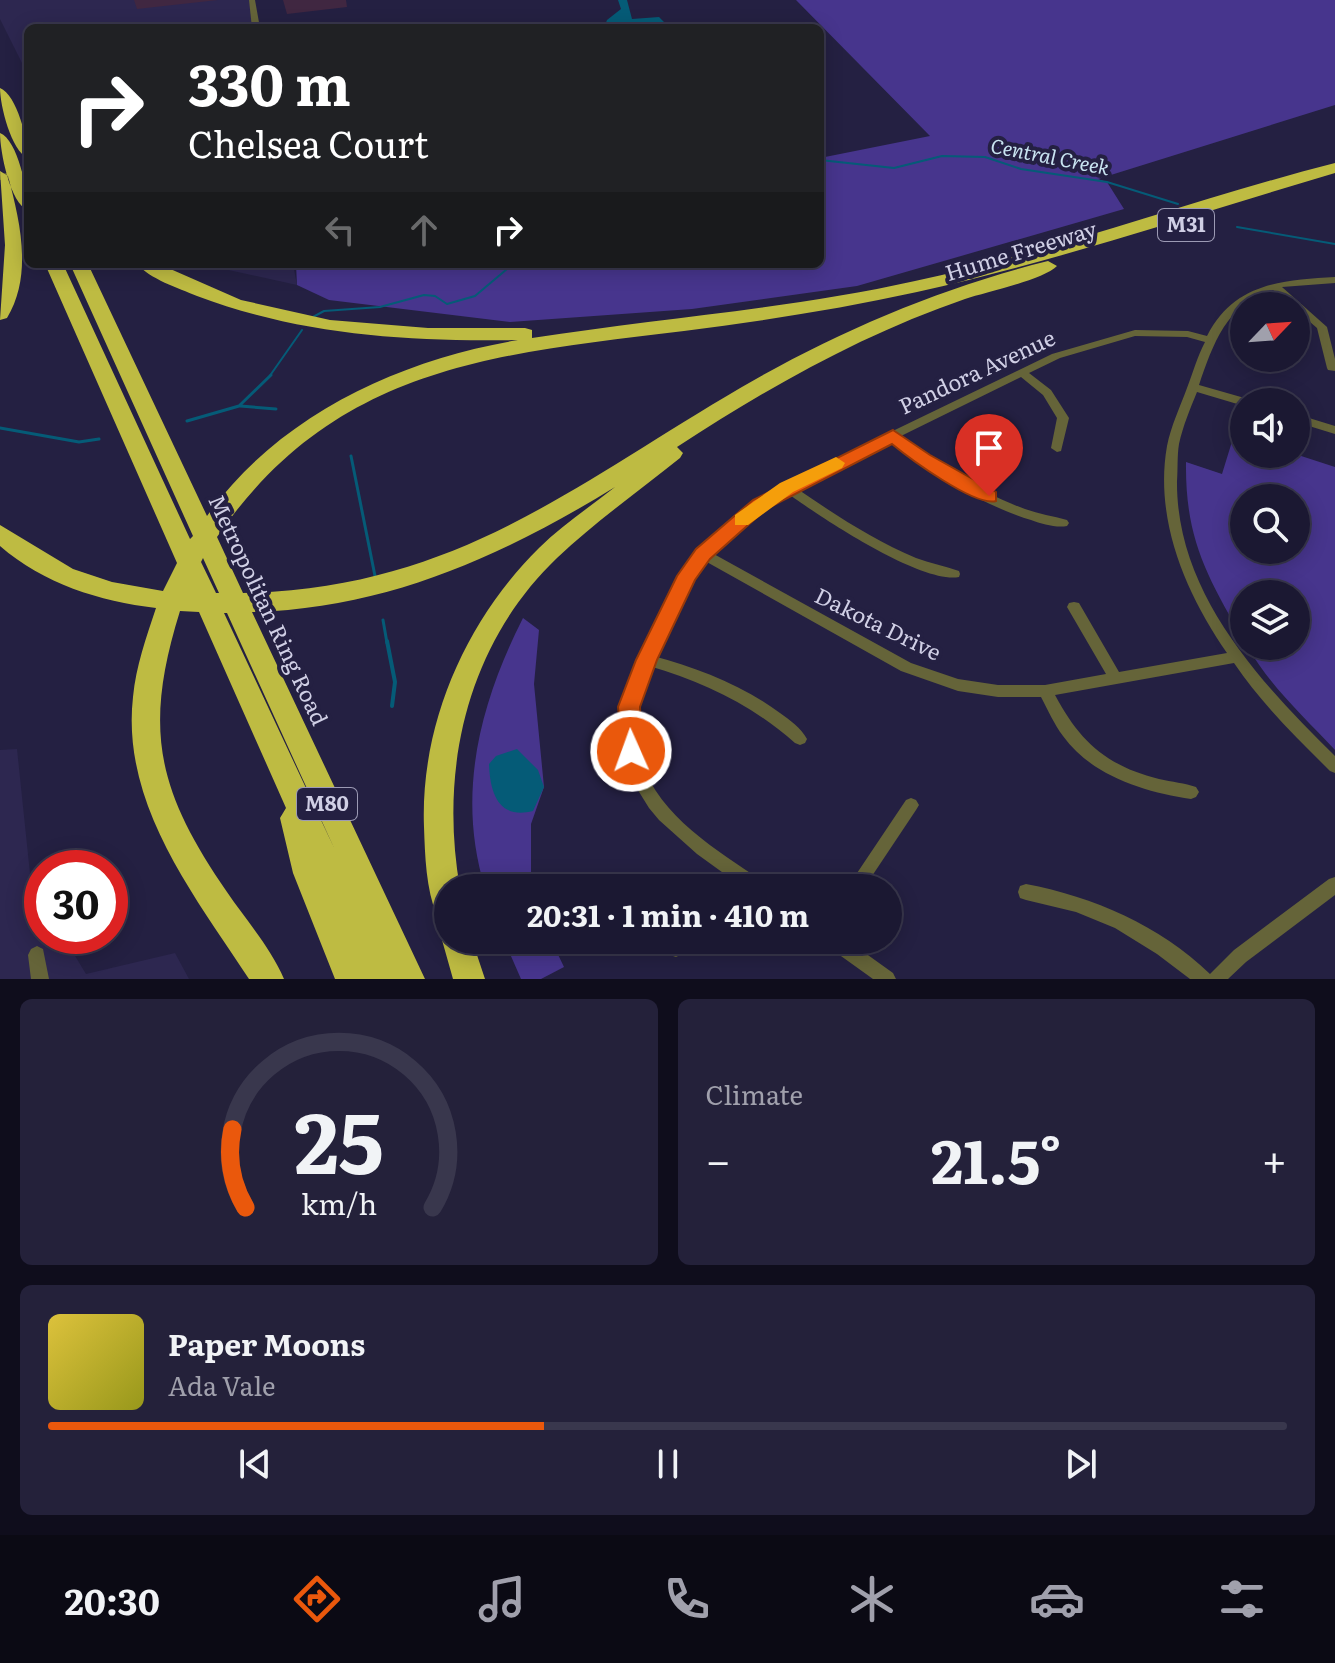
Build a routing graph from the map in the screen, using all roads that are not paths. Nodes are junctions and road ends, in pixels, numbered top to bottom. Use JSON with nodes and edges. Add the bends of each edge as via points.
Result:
{"nodes":[{"id":1,"x":252,"y":0,"type":"edge"},
{"id":2,"x":255,"y":24,"type":"edge"},
{"id":3,"x":0,"y":89,"type":"edge"},
{"id":4,"x":24,"y":122,"type":"edge"},
{"id":5,"x":0,"y":138,"type":"edge"},
{"id":6,"x":24,"y":144,"type":"edge"},
{"id":7,"x":1335,"y":168,"type":"edge"},
{"id":8,"x":24,"y":173,"type":"edge"},
{"id":9,"x":0,"y":176,"type":"edge"},
{"id":10,"x":1335,"y":181,"type":"edge"},
{"id":11,"x":24,"y":195,"type":"edge"},
{"id":12,"x":56,"y":268,"type":"edge"},
{"id":13,"x":81,"y":268,"type":"edge"},
{"id":14,"x":154,"y":268,"type":"edge"},
{"id":15,"x":1335,"y":280,"type":"edge"},
{"id":16,"x":1276,"y":287,"type":"junction"},
{"id":17,"x":0,"y":314,"type":"edge"},
{"id":18,"x":748,"y":316,"type":"junction"},
{"id":19,"x":1207,"y":341,"type":"junction"},
{"id":20,"x":1332,"y":368,"type":"dead end"},
{"id":21,"x":1022,"y":373,"type":"junction"},
{"id":22,"x":1193,"y":387,"type":"junction"},
{"id":23,"x":1230,"y":398,"type":"edge"},
{"id":24,"x":735,"y":402,"type":"junction"},
{"id":25,"x":1310,"y":422,"type":"edge"},
{"id":26,"x":1335,"y":430,"type":"edge"},
{"id":27,"x":893,"y":436,"type":"junction"},
{"id":28,"x":1057,"y":448,"type":"dead end"},
{"id":29,"x":787,"y":487,"type":"junction"},
{"id":30,"x":1063,"y":523,"type":"dead end"},
{"id":31,"x":0,"y":533,"type":"edge"},
{"id":32,"x":703,"y":554,"type":"junction"},
{"id":33,"x":954,"y":574,"type":"dead end"},
{"id":34,"x":1074,"y":607,"type":"dead end"},
{"id":35,"x":234,"y":628,"type":"junction"},
{"id":36,"x":1230,"y":647,"type":"edge"},
{"id":37,"x":1230,"y":658,"type":"edge"},
{"id":38,"x":646,"y":660,"type":"junction"},
{"id":39,"x":1238,"y":660,"type":"edge"},
{"id":40,"x":1115,"y":678,"type":"junction"},
{"id":41,"x":1045,"y":691,"type":"junction"},
{"id":42,"x":800,"y":739,"type":"dead end"},
{"id":43,"x":279,"y":760,"type":"junction"},
{"id":44,"x":1335,"y":766,"type":"edge"},
{"id":45,"x":1191,"y":792,"type":"dead end"},
{"id":46,"x":911,"y":805,"type":"dead end"},
{"id":47,"x":443,"y":874,"type":"edge"},
{"id":48,"x":734,"y":874,"type":"edge"},
{"id":49,"x":864,"y":874,"type":"edge"},
{"id":50,"x":1026,"y":892,"type":"dead end"},
{"id":51,"x":1332,"y":893,"type":"edge"},
{"id":52,"x":461,"y":954,"type":"edge"},
{"id":53,"x":852,"y":954,"type":"edge"},
{"id":54,"x":37,"y":955,"type":"dead end"},
{"id":55,"x":40,"y":979,"type":"edge"},
{"id":56,"x":268,"y":979,"type":"edge"},
{"id":57,"x":351,"y":979,"type":"edge"},
{"id":58,"x":378,"y":979,"type":"edge"},
{"id":59,"x":409,"y":979,"type":"edge"},
{"id":60,"x":469,"y":979,"type":"edge"},
{"id":61,"x":887,"y":979,"type":"edge"},
{"id":62,"x":1203,"y":979,"type":"edge"},
{"id":63,"x":1216,"y":979,"type":"edge"}],
"edges":[{"from":1,"to":2,"type":"street"},
{"from":3,"to":4,"type":"highway"},
{"from":3,"to":6,"type":"highway"},
{"from":5,"to":11,"type":"highway"},
{"from":7,"to":18,"type":"highway","name":"Hume Freeway","number":"M31","via":[[941,280]]},
{"from":8,"to":9,"type":"street"},
{"from":9,"to":17,"type":"highway","via":[[15,256]]},
{"from":10,"to":24,"type":"highway","name":"Hume Freeway","number":"M31","via":[[909,313],[822,352]]},
{"from":12,"to":35,"type":"highway","number":"M80","via":[[203,589]]},
{"from":13,"to":35,"type":"highway","name":"Metropolitan Ring Road","number":"M80","via":[[229,591]]},
{"from":14,"to":18,"type":"highway","via":[[194,288],[271,313],[392,332],[523,334]]},
{"from":15,"to":16,"type":"street"},
{"from":16,"to":19,"type":"street","via":[[1252,294],[1230,309]]},
{"from":16,"to":20,"type":"street","via":[[1322,327]]},
{"from":18,"to":56,"type":"highway","via":[[531,344],[429,368],[374,390],[309,427],[251,474],[224,508],[184,569],[158,633],[144,716],[158,794],[188,856]]},
{"from":19,"to":21,"type":"street","name":"Pandora Avenue","via":[[1135,333],[1056,356]]},
{"from":19,"to":22,"type":"street"},
{"from":21,"to":27,"type":"street","name":"Pandora Avenue"},
{"from":21,"to":28,"type":"street","via":[[1047,393],[1063,418]]},
{"from":22,"to":23,"type":"street"},
{"from":22,"to":36,"type":"street","via":[[1172,451],[1171,509],[1181,556]]},
{"from":24,"to":31,"type":"highway","via":[[491,547],[409,578],[333,597],[223,604],[121,596],[58,573]]},
{"from":24,"to":47,"type":"highway","via":[[548,553],[513,591],[479,643],[456,695],[440,761],[437,839]]},
{"from":25,"to":26,"type":"street"},
{"from":27,"to":29,"type":"street","name":"Pandora Avenue"},
{"from":27,"to":30,"type":"street","via":[[964,484],[1041,521]]},
{"from":29,"to":32,"type":"street","name":"Pandora Avenue","via":[[759,504]]},
{"from":29,"to":33,"type":"street","via":[[917,563]]},
{"from":32,"to":38,"type":"street","name":"Pandora Avenue"},
{"from":32,"to":41,"type":"street","name":"Dakota Drive","via":[[906,667],[958,685]]},
{"from":34,"to":40,"type":"street"},
{"from":35,"to":43,"type":"highway","name":"Metropolitan Ring Road","number":"M80"},
{"from":35,"to":59,"type":"highway","name":"Metropolitan Ring Road","number":"M80"},
{"from":37,"to":40,"type":"street","name":"Dakota Drive"},
{"from":38,"to":42,"type":"street","via":[[720,683],[773,713]]},
{"from":38,"to":48,"type":"street","name":"Pandora Avenue","via":[[629,707],[631,751],[653,801]]},
{"from":39,"to":44,"type":"street","via":[[1275,708]]},
{"from":40,"to":41,"type":"street","name":"Dakota Drive"},
{"from":41,"to":45,"type":"street","via":[[1070,735],[1093,756],[1163,789]]},
{"from":43,"to":57,"type":"highway","via":[[308,873]]},
{"from":43,"to":58,"type":"highway","name":"Metropolitan Ring Road","number":"M80"},
{"from":46,"to":49,"type":"street"},
{"from":50,"to":62,"type":"street","via":[[1068,899],[1162,943]]},
{"from":51,"to":63,"type":"street","via":[[1240,956]]},
{"from":52,"to":60,"type":"highway"},
{"from":53,"to":61,"type":"street"},
{"from":54,"to":55,"type":"street"}]}
